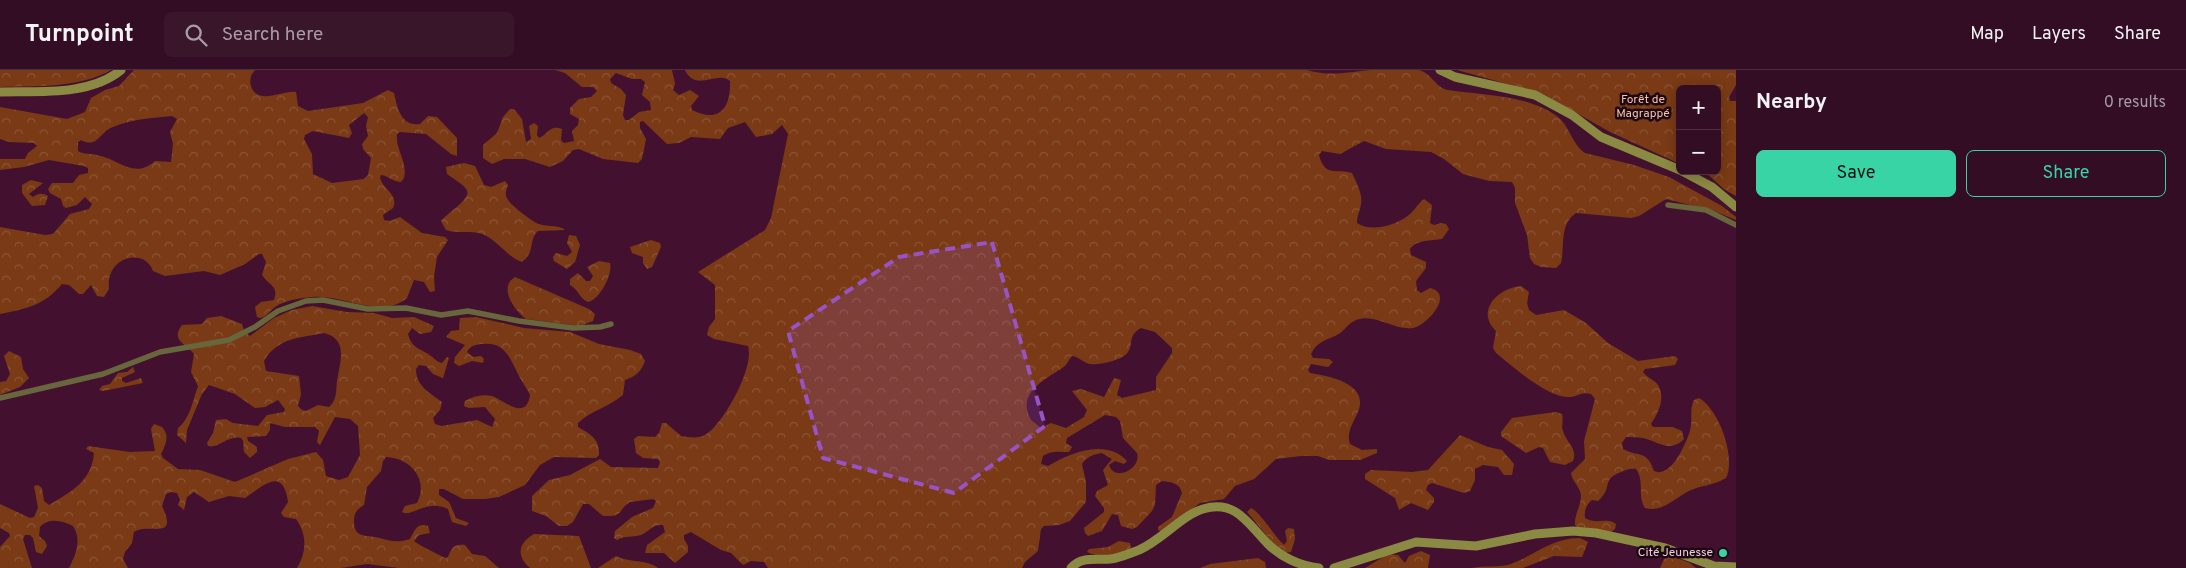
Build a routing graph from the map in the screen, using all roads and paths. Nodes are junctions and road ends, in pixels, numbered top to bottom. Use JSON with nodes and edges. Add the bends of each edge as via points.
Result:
{"nodes":[{"id":1,"x":121,"y":70,"type":"edge"},
{"id":2,"x":1440,"y":70,"type":"edge"},
{"id":3,"x":0,"y":92,"type":"edge"},
{"id":4,"x":1676,"y":169,"type":"edge"},
{"id":5,"x":1689,"y":175,"type":"edge"},
{"id":6,"x":1668,"y":205,"type":"dead end"},
{"id":7,"x":1736,"y":207,"type":"edge"},
{"id":8,"x":1736,"y":225,"type":"edge"},
{"id":9,"x":611,"y":324,"type":"dead end"},
{"id":10,"x":0,"y":398,"type":"edge"},
{"id":11,"x":1736,"y":567,"type":"edge"},
{"id":12,"x":1071,"y":568,"type":"edge"},
{"id":13,"x":1319,"y":568,"type":"edge"},
{"id":14,"x":1334,"y":568,"type":"edge"}],
"edges":[{"from":1,"to":3,"type":"street","via":[[100,83],[88,86]]},
{"from":2,"to":4,"type":"street","via":[[1456,77],[1534,95],[1572,115],[1601,136]]},
{"from":5,"to":7,"type":"street","via":[[1715,189]]},
{"from":6,"to":8,"type":"street","via":[[1706,210]]},
{"from":9,"to":10,"type":"street","via":[[573,328],[463,310],[441,315],[406,308],[368,309],[323,300],[306,301],[278,311],[229,340],[171,349],[103,374]]},
{"from":11,"to":14,"type":"street","via":[[1723,568],[1676,551],[1596,533],[1568,531],[1476,546],[1416,542]]},
{"from":12,"to":13,"type":"street","via":[[1083,560],[1112,558],[1142,548],[1198,511],[1220,506],[1242,514],[1284,556]]}]}
